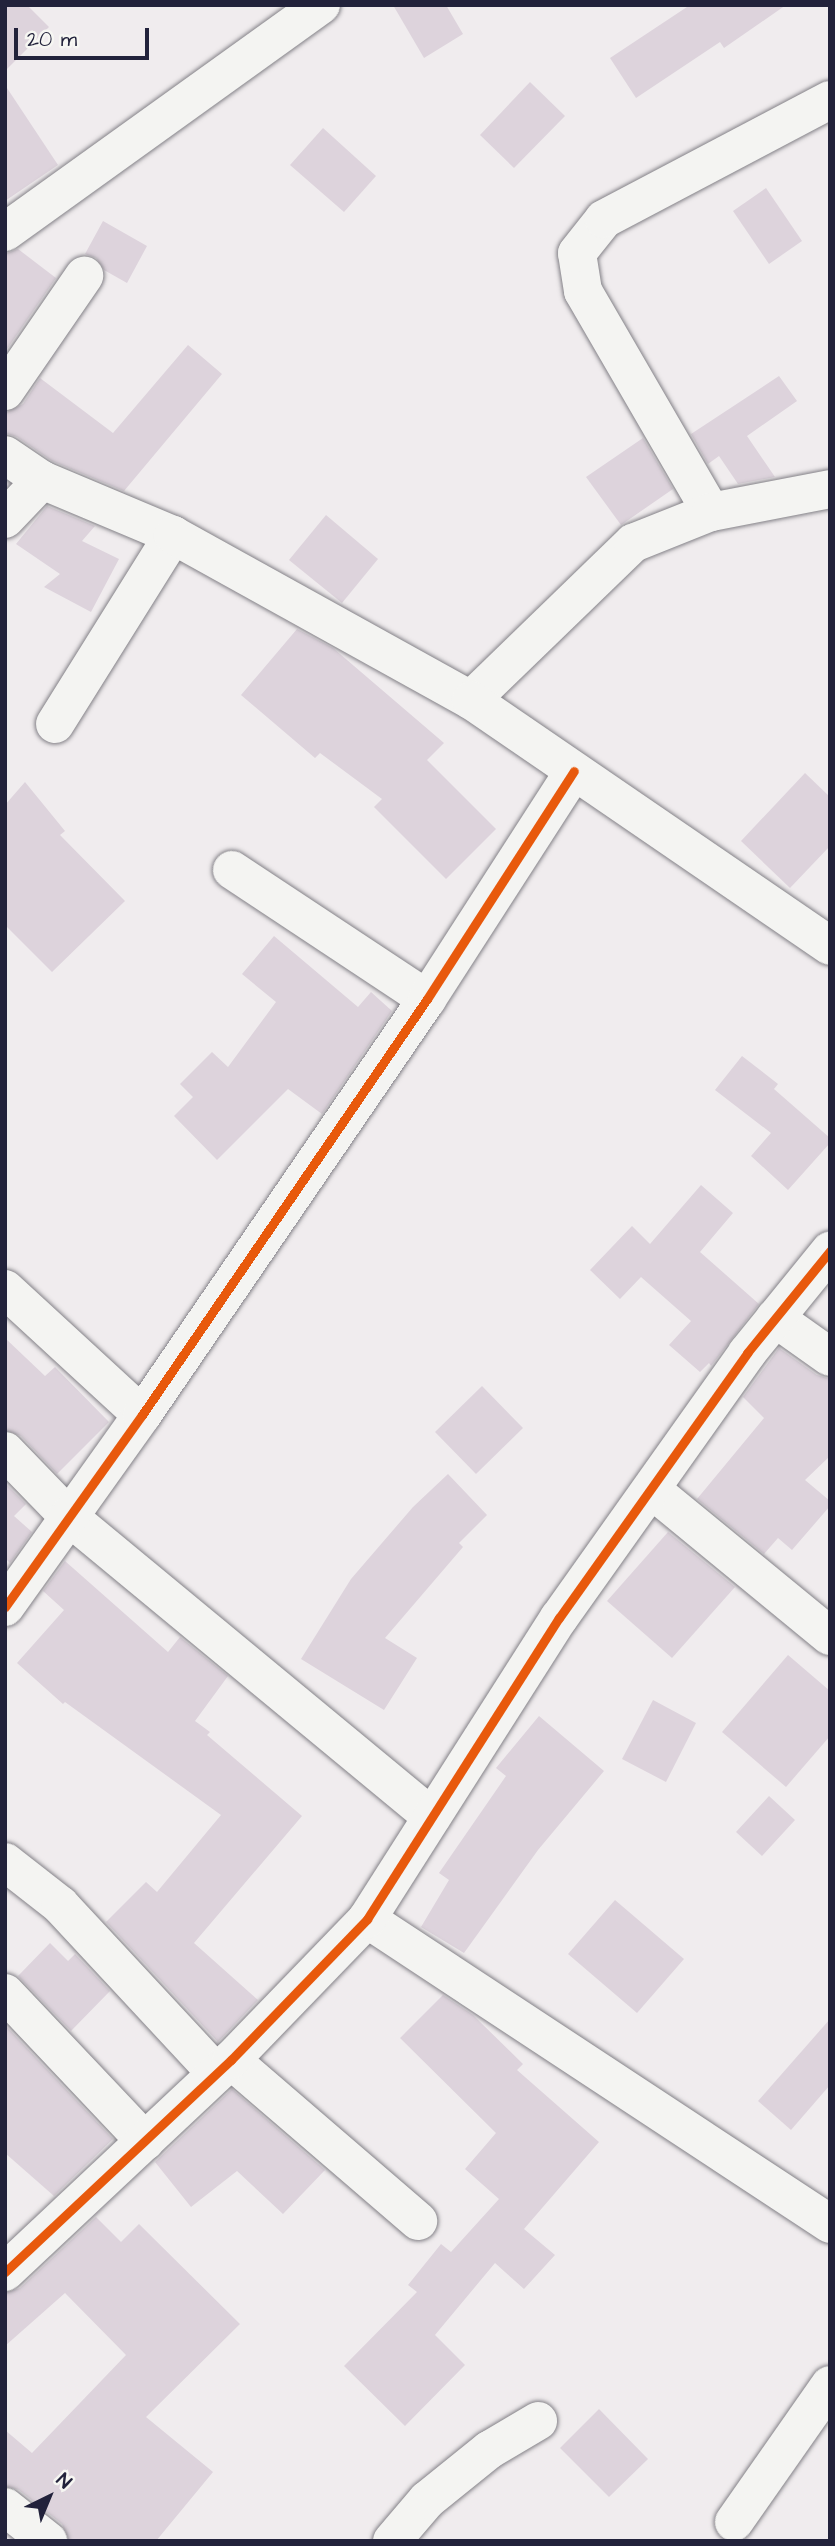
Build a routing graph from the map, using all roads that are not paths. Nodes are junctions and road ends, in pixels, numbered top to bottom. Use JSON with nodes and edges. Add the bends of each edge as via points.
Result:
{"nodes":[{"id":1,"x":321,"y":5,"type":"edge"},
{"id":2,"x":830,"y":100,"type":"edge"},
{"id":3,"x":5,"y":232,"type":"edge"},
{"id":4,"x":84,"y":276,"type":"dead end"},
{"id":5,"x":5,"y":391,"type":"edge"},
{"id":6,"x":5,"y":455,"type":"edge"},
{"id":7,"x":42,"y":480,"type":"junction"},
{"id":8,"x":830,"y":489,"type":"edge"},
{"id":9,"x":711,"y":512,"type":"junction"},
{"id":10,"x":5,"y":519,"type":"edge"},
{"id":11,"x":173,"y":535,"type":"junction"},
{"id":12,"x":471,"y":700,"type":"junction"},
{"id":13,"x":55,"y":724,"type":"dead end"},
{"id":14,"x":574,"y":771,"type":"junction"},
{"id":15,"x":232,"y":870,"type":"dead end"},
{"id":16,"x":830,"y":946,"type":"edge"},
{"id":17,"x":427,"y":999,"type":"junction"},
{"id":18,"x":830,"y":1251,"type":"edge"},
{"id":19,"x":5,"y":1289,"type":"edge"},
{"id":20,"x":775,"y":1318,"type":"junction"},
{"id":21,"x":830,"y":1357,"type":"edge"},
{"id":22,"x":142,"y":1415,"type":"junction"},
{"id":23,"x":5,"y":1451,"type":"edge"},
{"id":24,"x":652,"y":1490,"type":"junction"},
{"id":25,"x":68,"y":1516,"type":"junction"},
{"id":26,"x":5,"y":1606,"type":"edge"},
{"id":27,"x":830,"y":1636,"type":"edge"},
{"id":28,"x":432,"y":1816,"type":"junction"},
{"id":29,"x":5,"y":1862,"type":"edge"},
{"id":30,"x":367,"y":1919,"type":"junction"},
{"id":31,"x":5,"y":1993,"type":"edge"},
{"id":32,"x":223,"y":2067,"type":"junction"},
{"id":33,"x":145,"y":2141,"type":"junction"},
{"id":34,"x":418,"y":2221,"type":"dead end"},
{"id":35,"x":830,"y":2224,"type":"edge"},
{"id":36,"x":5,"y":2272,"type":"edge"},
{"id":37,"x":830,"y":2385,"type":"edge"},
{"id":38,"x":538,"y":2421,"type":"dead end"},
{"id":39,"x":5,"y":2507,"type":"edge"},
{"id":40,"x":734,"y":2522,"type":"dead end"},
{"id":41,"x":48,"y":2541,"type":"edge"},
{"id":42,"x":392,"y":2541,"type":"edge"}],
"edges":[{"from":1,"to":3,"type":"street"},
{"from":2,"to":9,"type":"street","via":[[604,219],[577,253],[583,291]]},
{"from":4,"to":5,"type":"street"},
{"from":6,"to":7,"type":"street"},
{"from":7,"to":10,"type":"street"},
{"from":7,"to":11,"type":"street"},
{"from":8,"to":9,"type":"street"},
{"from":9,"to":12,"type":"street","via":[[633,543]]},
{"from":11,"to":12,"type":"street"},
{"from":11,"to":13,"type":"street"},
{"from":12,"to":14,"type":"street"},
{"from":14,"to":16,"type":"street"},
{"from":14,"to":17,"type":"street"},
{"from":15,"to":17,"type":"street"},
{"from":17,"to":22,"type":"street"},
{"from":18,"to":20,"type":"street"},
{"from":19,"to":22,"type":"street"},
{"from":20,"to":21,"type":"street"},
{"from":20,"to":24,"type":"street"},
{"from":22,"to":25,"type":"street"},
{"from":23,"to":25,"type":"street"},
{"from":24,"to":27,"type":"street"},
{"from":24,"to":28,"type":"street","via":[[559,1618]]},
{"from":25,"to":26,"type":"street"},
{"from":25,"to":28,"type":"street"},
{"from":28,"to":30,"type":"street"},
{"from":29,"to":32,"type":"street","via":[[60,1905]]},
{"from":30,"to":32,"type":"street"},
{"from":30,"to":35,"type":"street"},
{"from":31,"to":33,"type":"street"},
{"from":32,"to":33,"type":"street"},
{"from":32,"to":34,"type":"street"},
{"from":33,"to":36,"type":"street"},
{"from":37,"to":40,"type":"street"},
{"from":38,"to":42,"type":"street","via":[[488,2450],[428,2500]]},
{"from":39,"to":41,"type":"street"}]}
